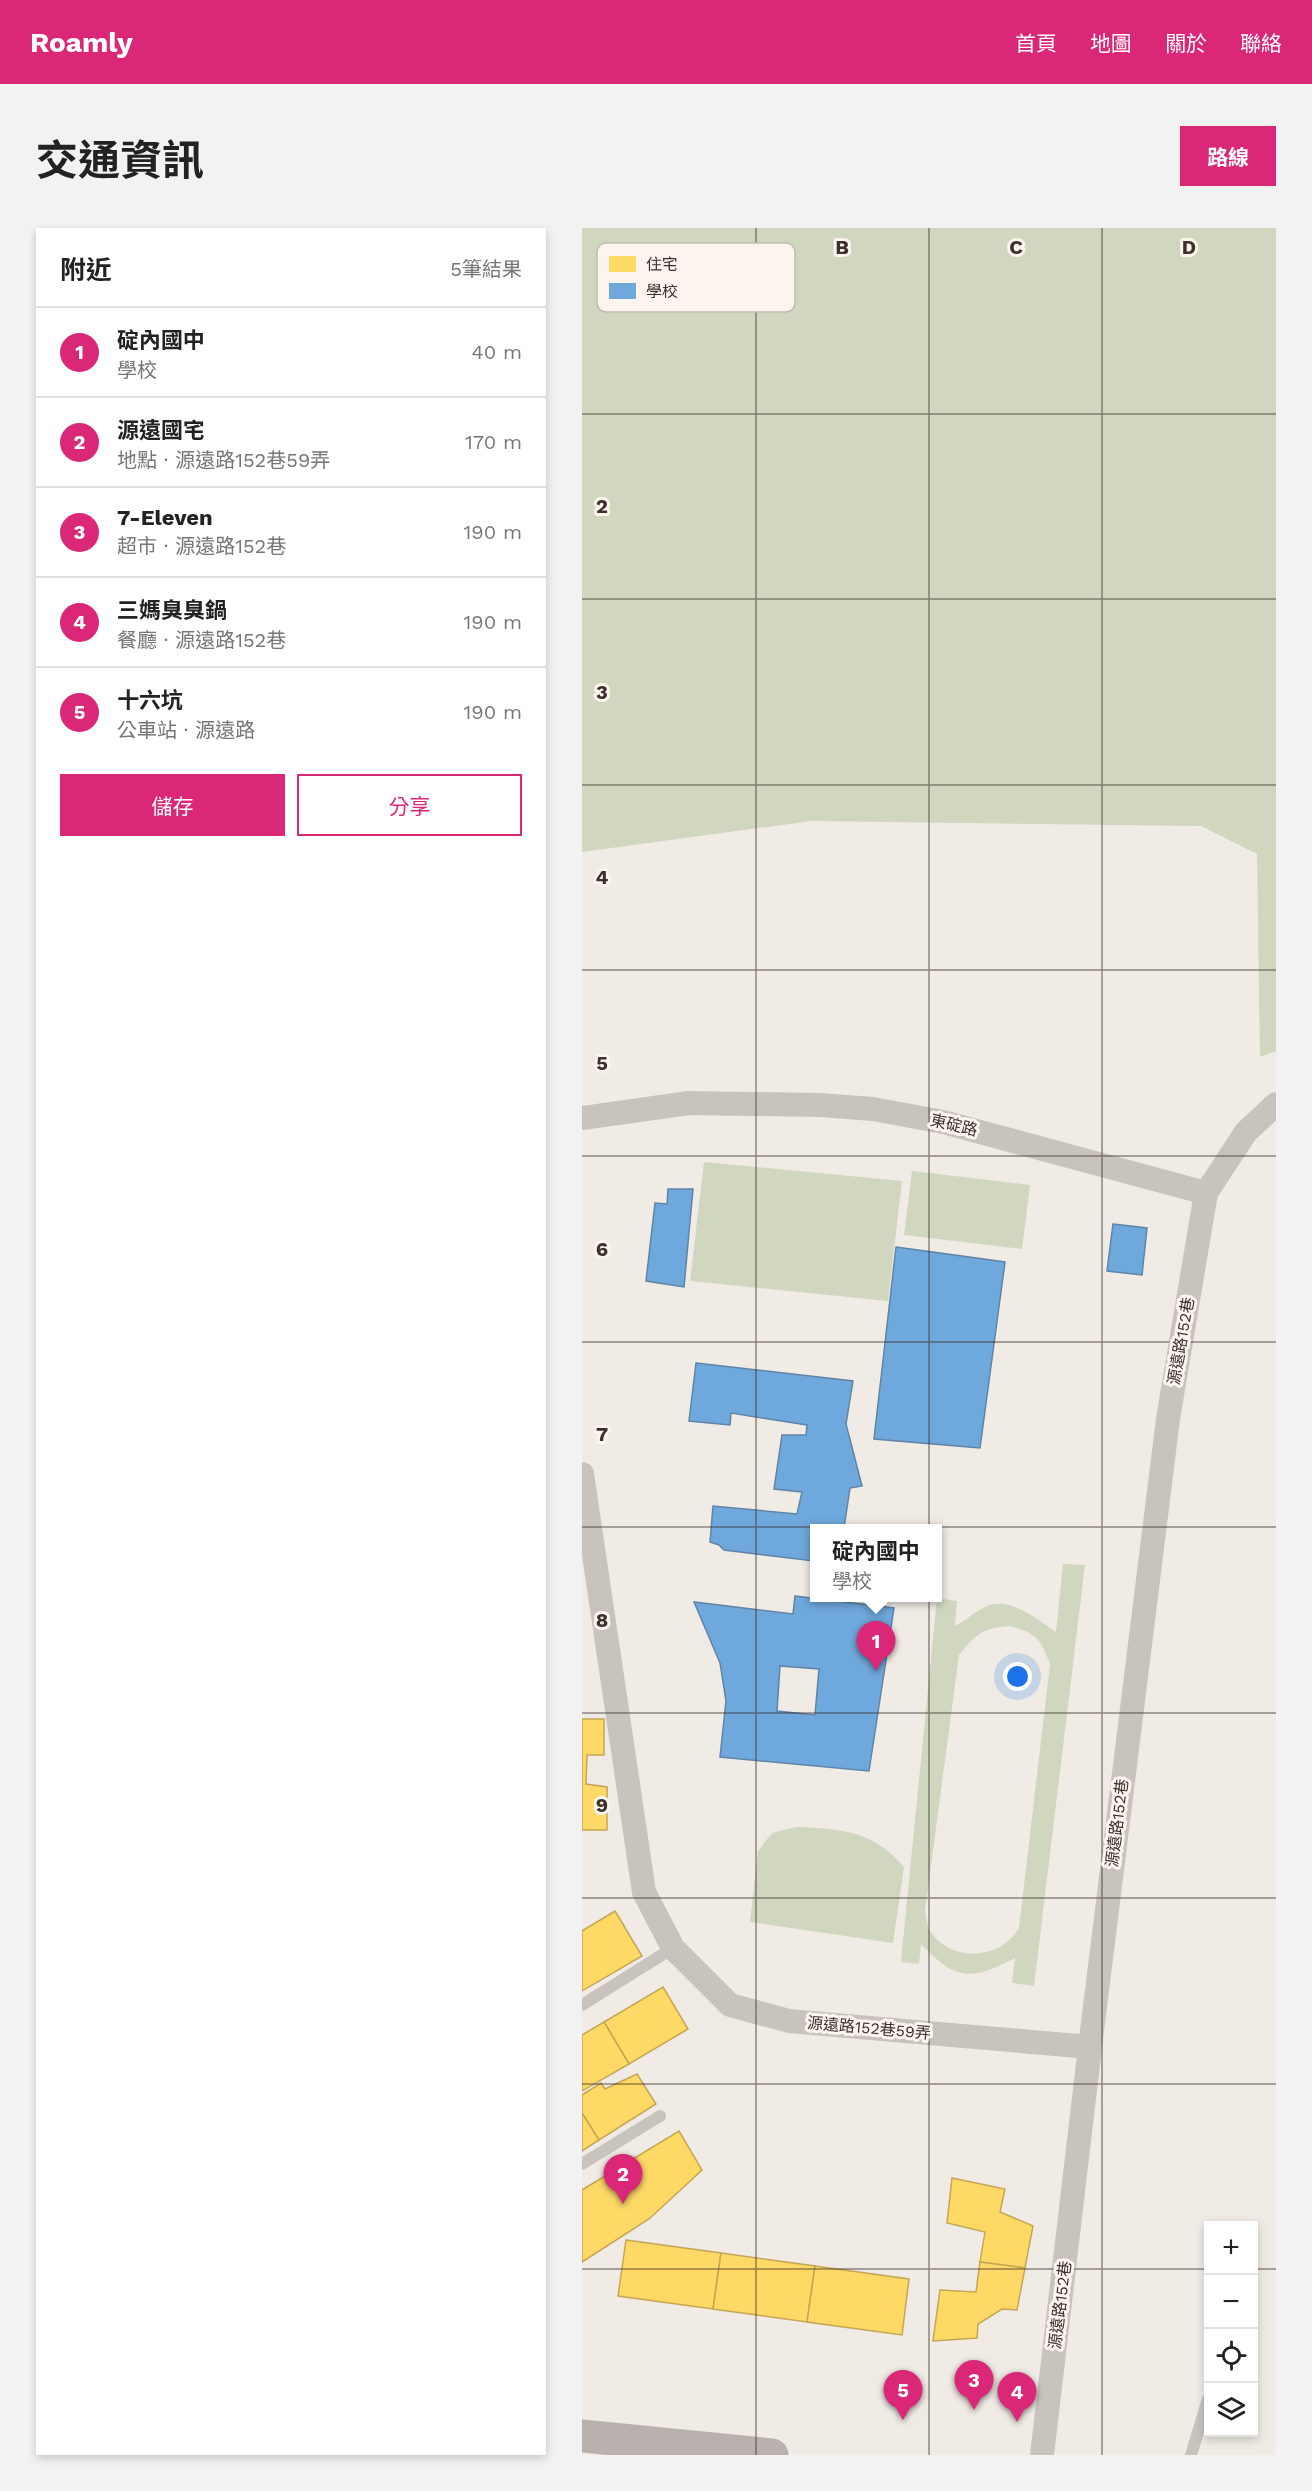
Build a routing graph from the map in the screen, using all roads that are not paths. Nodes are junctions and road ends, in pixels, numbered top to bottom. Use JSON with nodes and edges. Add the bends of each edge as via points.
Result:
{"nodes":[{"id":1,"x":1276,"y":1104,"type":"edge"},
{"id":2,"x":582,"y":1118,"type":"edge"},
{"id":3,"x":1206,"y":1192,"type":"junction"},
{"id":4,"x":582,"y":1474,"type":"edge"},
{"id":5,"x":586,"y":1518,"type":"edge"},
{"id":6,"x":673,"y":1948,"type":"junction"},
{"id":7,"x":582,"y":2005,"type":"edge"},
{"id":8,"x":1089,"y":2047,"type":"junction"},
{"id":9,"x":660,"y":2116,"type":"dead end"},
{"id":10,"x":582,"y":2164,"type":"edge"},
{"id":11,"x":1204,"y":2415,"type":"edge"},
{"id":12,"x":582,"y":2436,"type":"edge"},
{"id":13,"x":772,"y":2455,"type":"edge"},
{"id":14,"x":1042,"y":2455,"type":"edge"},
{"id":15,"x":1191,"y":2455,"type":"edge"}],
"edges":[{"from":1,"to":3,"type":"street","via":[[1246,1132]]},
{"from":2,"to":3,"type":"street","name":"東碇路","via":[[688,1103],[873,1109],[943,1122]]},
{"from":3,"to":8,"type":"street","name":"源遠路152巷","via":[[1168,1419]]},
{"from":4,"to":5,"type":"street","name":"源遠路152巷59弄"},
{"from":5,"to":6,"type":"street","name":"源遠路152巷59弄","via":[[644,1892]]},
{"from":6,"to":7,"type":"lane"},
{"from":6,"to":8,"type":"street","name":"源遠路152巷59弄","via":[[730,2005],[789,2021]]},
{"from":8,"to":14,"type":"street","name":"源遠路152巷"},
{"from":9,"to":10,"type":"lane"},
{"from":11,"to":15,"type":"lane"},
{"from":12,"to":13,"type":"main road"}]}
